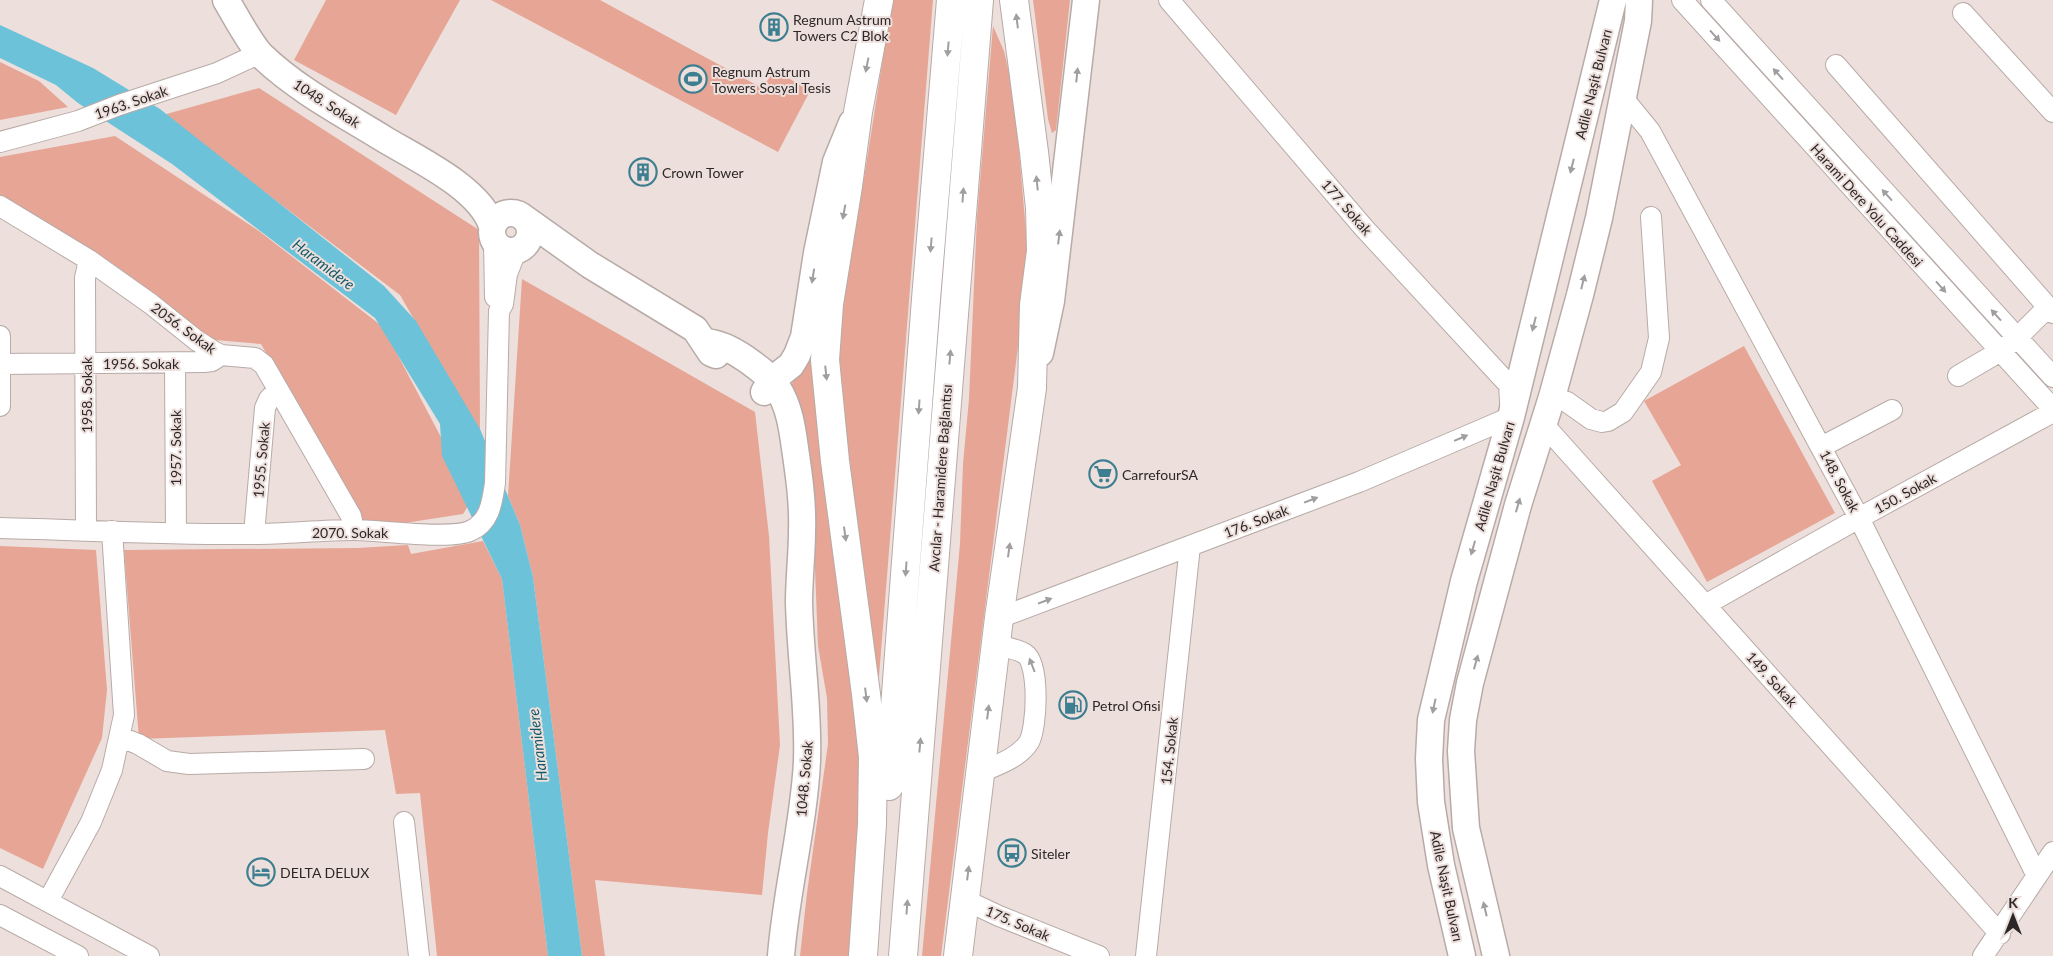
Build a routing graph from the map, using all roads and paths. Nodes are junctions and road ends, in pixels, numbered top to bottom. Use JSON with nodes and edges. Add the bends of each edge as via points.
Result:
{"nodes":[{"id":1,"x":226,"y":0,"type":"edge"},
{"id":2,"x":879,"y":0,"type":"edge"},
{"id":3,"x":952,"y":0,"type":"edge"},
{"id":4,"x":979,"y":0,"type":"edge"},
{"id":5,"x":1014,"y":0,"type":"edge"},
{"id":6,"x":1086,"y":0,"type":"edge"},
{"id":7,"x":1169,"y":0,"type":"edge"},
{"id":8,"x":1682,"y":0,"type":"edge"},
{"id":9,"x":1712,"y":0,"type":"edge"},
{"id":10,"x":1612,"y":4,"type":"edge"},
{"id":11,"x":1641,"y":7,"type":"edge"},
{"id":12,"x":1963,"y":13,"type":"dead end"},
{"id":13,"x":260,"y":54,"type":"junction"},
{"id":14,"x":1836,"y":65,"type":"dead end"},
{"id":15,"x":1623,"y":98,"type":"junction"},
{"id":16,"x":2050,"y":102,"type":"edge"},
{"id":17,"x":858,"y":112,"type":"junction"},
{"id":18,"x":0,"y":142,"type":"edge"},
{"id":19,"x":452,"y":181,"type":"junction"},
{"id":20,"x":0,"y":206,"type":"edge"},
{"id":21,"x":521,"y":216,"type":"junction"},
{"id":22,"x":1651,"y":217,"type":"dead end"},
{"id":23,"x":507,"y":242,"type":"junction"},
{"id":24,"x":89,"y":260,"type":"junction"},
{"id":25,"x":590,"y":265,"type":"junction"},
{"id":26,"x":2050,"y":310,"type":"edge"},
{"id":27,"x":0,"y":336,"type":"edge"},
{"id":28,"x":2017,"y":338,"type":"junction"},
{"id":29,"x":1999,"y":352,"type":"junction"},
{"id":30,"x":221,"y":355,"type":"junction"},
{"id":31,"x":86,"y":362,"type":"junction"},
{"id":32,"x":175,"y":363,"type":"junction"},
{"id":33,"x":1,"y":364,"type":"edge"},
{"id":34,"x":1958,"y":376,"type":"dead end"},
{"id":35,"x":2053,"y":377,"type":"edge"},
{"id":36,"x":768,"y":386,"type":"junction"},
{"id":37,"x":1032,"y":388,"type":"junction"},
{"id":38,"x":278,"y":390,"type":"junction"},
{"id":39,"x":1552,"y":397,"type":"junction"},
{"id":40,"x":0,"y":406,"type":"edge"},
{"id":41,"x":1892,"y":410,"type":"dead end"},
{"id":42,"x":2053,"y":411,"type":"edge"},
{"id":43,"x":1511,"y":417,"type":"junction"},
{"id":44,"x":1544,"y":425,"type":"junction"},
{"id":45,"x":1821,"y":447,"type":"junction"},
{"id":46,"x":1859,"y":518,"type":"junction"},
{"id":47,"x":0,"y":528,"type":"edge"},
{"id":48,"x":86,"y":530,"type":"junction"},
{"id":49,"x":354,"y":530,"type":"junction"},
{"id":50,"x":112,"y":531,"type":"junction"},
{"id":51,"x":176,"y":532,"type":"junction"},
{"id":52,"x":254,"y":534,"type":"junction"},
{"id":53,"x":1190,"y":546,"type":"junction"},
{"id":54,"x":1464,"y":581,"type":"junction"},
{"id":55,"x":1495,"y":590,"type":"junction"},
{"id":56,"x":1705,"y":605,"type":"junction"},
{"id":57,"x":999,"y":618,"type":"junction"},
{"id":58,"x":996,"y":645,"type":"junction"},
{"id":59,"x":120,"y":737,"type":"junction"},
{"id":60,"x":364,"y":759,"type":"dead end"},
{"id":61,"x":981,"y":772,"type":"junction"},
{"id":62,"x":404,"y":822,"type":"dead end"},
{"id":63,"x":2053,"y":852,"type":"edge"},
{"id":64,"x":0,"y":876,"type":"edge"},
{"id":65,"x":2037,"y":876,"type":"junction"},
{"id":66,"x":965,"y":900,"type":"junction"},
{"id":67,"x":48,"y":901,"type":"junction"},
{"id":68,"x":0,"y":915,"type":"edge"},
{"id":69,"x":2000,"y":934,"type":"junction"},
{"id":70,"x":78,"y":956,"type":"edge"},
{"id":71,"x":149,"y":956,"type":"edge"},
{"id":72,"x":419,"y":956,"type":"edge"},
{"id":73,"x":781,"y":956,"type":"edge"},
{"id":74,"x":863,"y":956,"type":"edge"},
{"id":75,"x":876,"y":956,"type":"edge"},
{"id":76,"x":903,"y":956,"type":"edge"},
{"id":77,"x":958,"y":956,"type":"edge"},
{"id":78,"x":1099,"y":956,"type":"edge"},
{"id":79,"x":1146,"y":956,"type":"edge"},
{"id":80,"x":1462,"y":956,"type":"edge"},
{"id":81,"x":1496,"y":956,"type":"edge"},
{"id":82,"x":1983,"y":956,"type":"edge"}],
"edges":[{"from":1,"to":13,"type":"main road","name":"1048. Sokak"},
{"from":2,"to":17,"type":"highway","one_way":true},
{"from":3,"to":75,"type":"highway","name":"Avcılar - Haramidere Bağlantısı","one_way":true},
{"from":76,"to":4,"type":"highway","name":"Avcılar - Haramidere Bağlantısı","one_way":true},
{"from":37,"to":5,"type":"highway","one_way":true,"via":[[1040,208]]},
{"from":37,"to":6,"type":"main road","one_way":true,"via":[[1051,301]]},
{"from":7,"to":43,"type":"street","name":"177. Sokak","via":[[1364,228],[1509,385]]},
{"from":8,"to":29,"type":"street","name":"Harami Dere Yolu Caddesi","one_way":true},
{"from":28,"to":9,"type":"street","name":"Harami Dere Yolu Caddesi","one_way":true},
{"from":10,"to":43,"type":"main road","name":"Adile Naşit Bulvarı","one_way":true},
{"from":11,"to":15,"type":"main road"},
{"from":12,"to":16,"type":"street"},
{"from":13,"to":18,"type":"street","name":"1963. Sokak","via":[[217,73],[78,121]]},
{"from":13,"to":19,"type":"main road","name":"1048. Sokak","via":[[326,104]]},
{"from":14,"to":26,"type":"street"},
{"from":39,"to":15,"type":"main road","one_way":true,"via":[[1599,218]]},
{"from":15,"to":45,"type":"street","name":"148. Sokak","via":[[1650,131]]},
{"from":17,"to":36,"type":"main road","one_way":true,"via":[[836,162],[804,336],[791,365]]},
{"from":17,"to":74,"type":"highway","one_way":true,"via":[[829,304],[825,360],[873,757]]},
{"from":19,"to":21,"type":"main road","via":[[484,194]]},
{"from":19,"to":23,"type":"main road","via":[[485,210]]},
{"from":20,"to":24,"type":"street","name":"2056. Sokak"},
{"from":21,"to":23,"type":"main road","via":[[504,213],[497,218]]},
{"from":21,"to":25,"type":"main road"},
{"from":22,"to":39,"type":"street","via":[[1659,338],[1651,372],[1623,412],[1608,421],[1591,419],[1568,402]]},
{"from":23,"to":25,"type":"main road","via":[[554,249]]},
{"from":23,"to":49,"type":"street","name":"2070. Sokak","via":[[493,287],[499,311],[495,483],[485,520],[468,532],[448,535]]},
{"from":24,"to":30,"type":"street","name":"2056. Sokak"},
{"from":24,"to":31,"type":"street","name":"1958. Sokak","via":[[85,278]]},
{"from":25,"to":36,"type":"main road","via":[[694,330],[705,342],[717,342],[744,358]]},
{"from":26,"to":28,"type":"street"},
{"from":27,"to":33,"type":"street"},
{"from":28,"to":29,"type":"street"},
{"from":28,"to":35,"type":"street","name":"Harami Dere Yolu Caddesi"},
{"from":29,"to":34,"type":"street"},
{"from":29,"to":42,"type":"street","name":"Harami Dere Yolu Caddesi"},
{"from":30,"to":32,"type":"street","name":"1956. Sokak","via":[[212,361]]},
{"from":30,"to":38,"type":"street","name":"2056. Sokak","via":[[255,358],[264,365]]},
{"from":31,"to":32,"type":"street","name":"1956. Sokak"},
{"from":31,"to":33,"type":"street","name":"1956. Sokak"},
{"from":31,"to":48,"type":"street","name":"1958. Sokak"},
{"from":32,"to":51,"type":"street","name":"1957. Sokak"},
{"from":33,"to":40,"type":"street"},
{"from":36,"to":73,"type":"main road","name":"1048. Sokak","via":[[788,410],[800,488],[799,600],[808,734],[807,764]]},
{"from":57,"to":37,"type":"highway","one_way":true},
{"from":38,"to":49,"type":"street","name":"2056. Sokak","via":[[350,516]]},
{"from":38,"to":52,"type":"street","name":"1955. Sokak","via":[[265,408]]},
{"from":39,"to":44,"type":"main road"},
{"from":41,"to":45,"type":"street"},
{"from":42,"to":46,"type":"street","name":"150. Sokak"},
{"from":43,"to":44,"type":"main road"},
{"from":53,"to":43,"type":"street","name":"176. Sokak","one_way":true,"via":[[1359,482]]},
{"from":43,"to":54,"type":"main road","name":"Adile Naşit Bulvarı","one_way":true},
{"from":55,"to":44,"type":"main road","one_way":true},
{"from":44,"to":56,"type":"street","name":"149. Sokak"},
{"from":45,"to":46,"type":"street","name":"148. Sokak"},
{"from":46,"to":56,"type":"street","name":"150. Sokak"},
{"from":46,"to":65,"type":"street","name":"148. Sokak"},
{"from":47,"to":48,"type":"street","name":"2070. Sokak"},
{"from":48,"to":50,"type":"street","name":"2070. Sokak"},
{"from":49,"to":52,"type":"street","name":"2070. Sokak"},
{"from":50,"to":51,"type":"street","name":"2070. Sokak"},
{"from":50,"to":59,"type":"street","via":[[124,715]]},
{"from":51,"to":52,"type":"street","name":"2070. Sokak"},
{"from":57,"to":53,"type":"street","name":"176. Sokak","one_way":true},
{"from":53,"to":79,"type":"street","name":"154. Sokak"},
{"from":54,"to":55,"type":"main road"},
{"from":54,"to":80,"type":"main road","name":"Adile Naşit Bulvarı","one_way":true,"via":[[1430,720],[1428,759],[1441,866]]},
{"from":81,"to":55,"type":"main road","one_way":true,"via":[[1466,828],[1461,751],[1470,683]]},
{"from":56,"to":69,"type":"street","name":"149. Sokak"},
{"from":57,"to":58,"type":"highway"},
{"from":61,"to":58,"type":"highway","one_way":true},
{"from":61,"to":58,"type":"street","one_way":true,"via":[[1016,755],[1028,743],[1033,732],[1035,672],[1032,660],[1025,653]]},
{"from":59,"to":60,"type":"street","via":[[167,761],[189,764]]},
{"from":59,"to":67,"type":"street","via":[[112,770],[91,822]]},
{"from":66,"to":61,"type":"highway","one_way":true},
{"from":62,"to":72,"type":"street"},
{"from":63,"to":65,"type":"street"},
{"from":64,"to":67,"type":"street"},
{"from":65,"to":69,"type":"street"},
{"from":66,"to":77,"type":"highway"},
{"from":66,"to":78,"type":"street","name":"175. Sokak"},
{"from":67,"to":71,"type":"street"},
{"from":68,"to":70,"type":"street"},
{"from":69,"to":82,"type":"street"}]}
